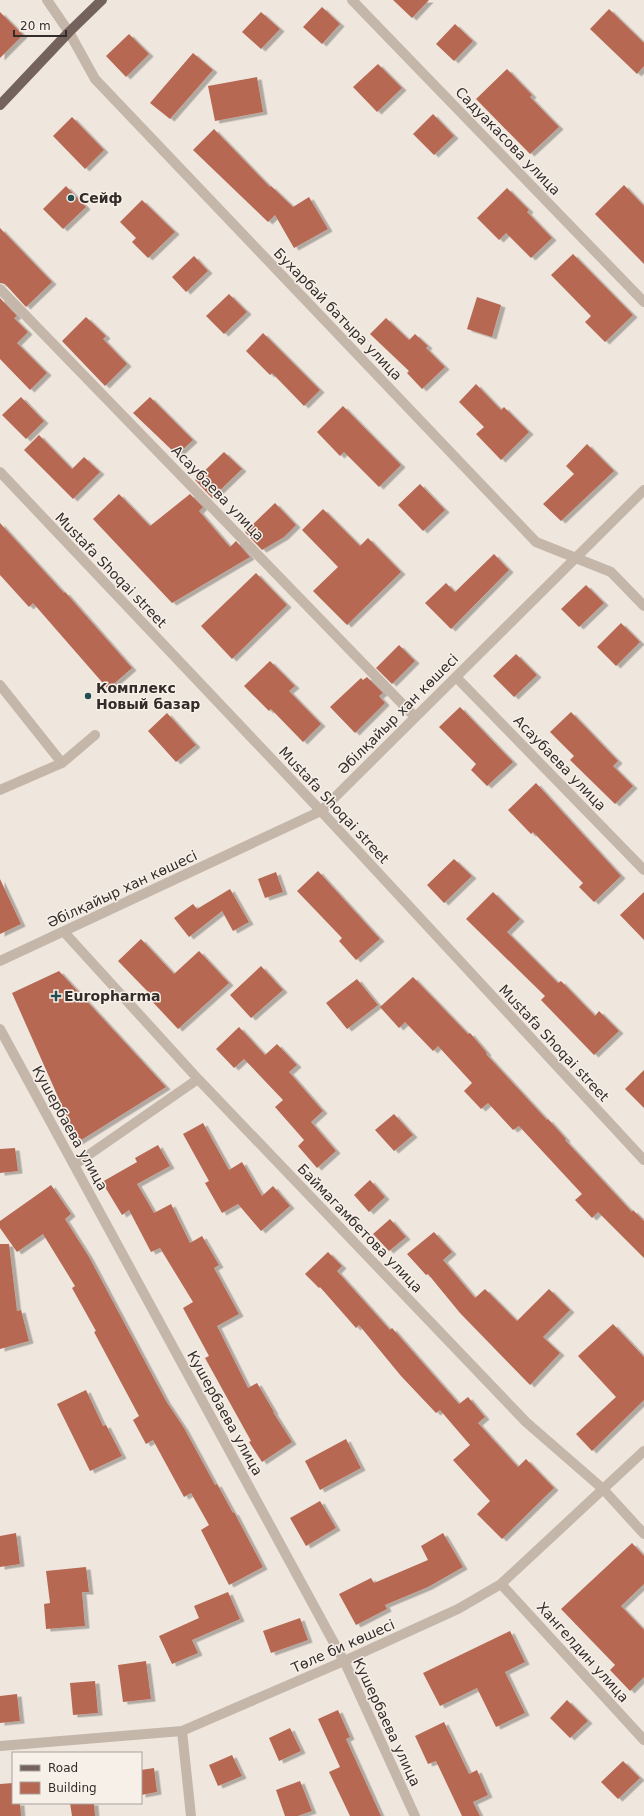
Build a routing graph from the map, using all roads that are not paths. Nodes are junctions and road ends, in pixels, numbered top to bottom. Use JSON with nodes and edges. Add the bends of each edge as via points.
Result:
{"nodes":[{"id":1,"x":48,"y":0,"type":"edge"},
{"id":2,"x":102,"y":0,"type":"edge"},
{"id":3,"x":352,"y":0,"type":"edge"},
{"id":4,"x":69,"y":32,"type":"junction"},
{"id":5,"x":0,"y":105,"type":"edge"},
{"id":6,"x":0,"y":289,"type":"edge"},
{"id":7,"x":644,"y":302,"type":"edge"},
{"id":8,"x":0,"y":472,"type":"edge"},
{"id":9,"x":644,"y":490,"type":"edge"},
{"id":10,"x":574,"y":559,"type":"junction"},
{"id":11,"x":644,"y":606,"type":"edge"},
{"id":12,"x":456,"y":676,"type":"junction"},
{"id":13,"x":0,"y":685,"type":"edge"},
{"id":14,"x":415,"y":716,"type":"junction"},
{"id":15,"x":95,"y":735,"type":"dead end"},
{"id":16,"x":62,"y":763,"type":"junction"},
{"id":17,"x":0,"y":790,"type":"edge"},
{"id":18,"x":321,"y":810,"type":"junction"},
{"id":19,"x":644,"y":870,"type":"edge"},
{"id":20,"x":64,"y":932,"type":"junction"},
{"id":21,"x":0,"y":961,"type":"edge"},
{"id":22,"x":0,"y":1029,"type":"edge"},
{"id":23,"x":198,"y":1078,"type":"junction"},
{"id":24,"x":644,"y":1160,"type":"edge"},
{"id":25,"x":74,"y":1165,"type":"junction"},
{"id":26,"x":644,"y":1451,"type":"edge"},
{"id":27,"x":603,"y":1489,"type":"junction"},
{"id":28,"x":644,"y":1534,"type":"edge"},
{"id":29,"x":501,"y":1584,"type":"junction"},
{"id":30,"x":344,"y":1662,"type":"junction"},
{"id":31,"x":182,"y":1731,"type":"junction"},
{"id":32,"x":644,"y":1740,"type":"edge"},
{"id":33,"x":0,"y":1746,"type":"edge"},
{"id":34,"x":191,"y":1816,"type":"edge"},
{"id":35,"x":415,"y":1816,"type":"edge"}],
"edges":[{"from":1,"to":4,"type":"street","name":"Бухарбай батыра улица"},
{"from":2,"to":4,"type":"main road"},
{"from":3,"to":7,"type":"street","name":"Садуакасова улица"},
{"from":4,"to":5,"type":"main road"},
{"from":4,"to":10,"type":"street","name":"Бухарбай батыра улица","via":[[95,79],[530,537]]},
{"from":6,"to":14,"type":"street","name":"Асаубаева улица"},
{"from":8,"to":18,"type":"street","name":"Mustafa Shoqai street"},
{"from":9,"to":10,"type":"street","name":"Әбілқайыр хан көшесі"},
{"from":10,"to":11,"type":"street","name":"Бухарбай батыра улица","via":[[611,572]]},
{"from":10,"to":12,"type":"street","name":"Әбілқайыр хан көшесі"},
{"from":12,"to":14,"type":"street","name":"Әбілқайыр хан көшесі"},
{"from":12,"to":19,"type":"street","name":"Асаубаева улица"},
{"from":13,"to":16,"type":"street"},
{"from":14,"to":18,"type":"street","name":"Әбілқайыр хан көшесі"},
{"from":15,"to":16,"type":"street"},
{"from":16,"to":17,"type":"street"},
{"from":18,"to":20,"type":"street","name":"Әбілқайыр хан көшесі"},
{"from":18,"to":24,"type":"street","name":"Mustafa Shoqai street"},
{"from":20,"to":21,"type":"street","name":"Әбілқайыр хан көшесі"},
{"from":20,"to":23,"type":"street","name":"Баймагамбетова улица"},
{"from":22,"to":25,"type":"street","name":"Кушербаева улица"},
{"from":23,"to":25,"type":"street"},
{"from":23,"to":27,"type":"street","name":"Баймагамбетова улица","via":[[526,1422]]},
{"from":25,"to":30,"type":"street","name":"Кушербаева улица"},
{"from":26,"to":27,"type":"street","name":"Төле би көшесі"},
{"from":27,"to":28,"type":"street","name":"Баймагамбетова улица"},
{"from":27,"to":29,"type":"street","name":"Төле би көшесі"},
{"from":29,"to":30,"type":"street","name":"Төле би көшесі","via":[[458,1609]]},
{"from":29,"to":32,"type":"street","name":"Хангелдин улица"},
{"from":30,"to":31,"type":"street","name":"Төле би көшесі"},
{"from":30,"to":35,"type":"street","name":"Кушербаева улица"},
{"from":31,"to":33,"type":"street","name":"Төле би көшесі"},
{"from":31,"to":34,"type":"street"}]}
